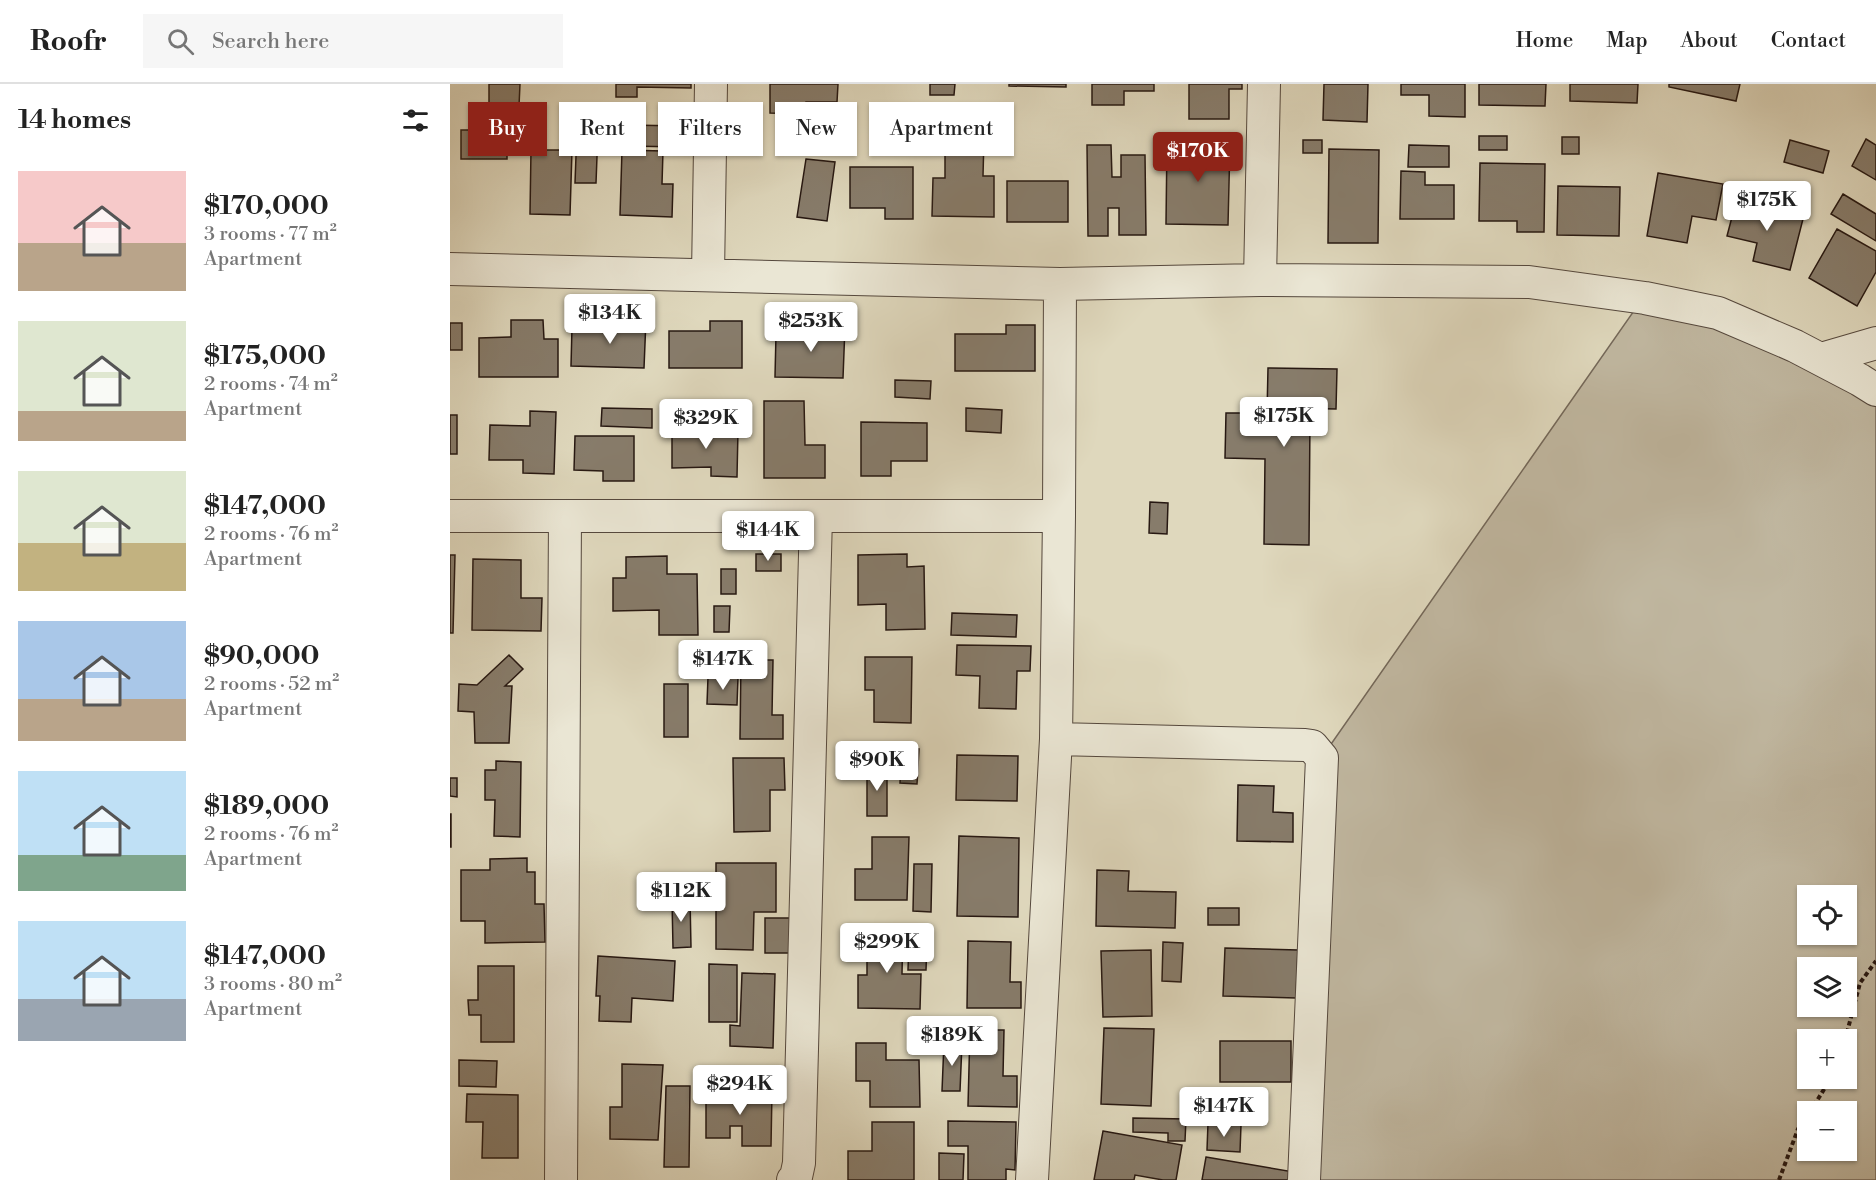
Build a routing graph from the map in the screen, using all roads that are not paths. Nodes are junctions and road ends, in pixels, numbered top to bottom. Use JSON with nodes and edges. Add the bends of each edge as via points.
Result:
{"nodes":[{"id":1,"x":711,"y":84,"type":"edge"},
{"id":2,"x":1264,"y":84,"type":"edge"},
{"id":3,"x":450,"y":269,"type":"edge"},
{"id":4,"x":708,"y":275,"type":"junction"},
{"id":5,"x":1260,"y":280,"type":"junction"},
{"id":6,"x":1060,"y":284,"type":"junction"},
{"id":7,"x":1876,"y":343,"type":"edge"},
{"id":8,"x":1821,"y":359,"type":"junction"},
{"id":9,"x":1876,"y":390,"type":"edge"},
{"id":10,"x":450,"y":516,"type":"edge"},
{"id":11,"x":565,"y":516,"type":"junction"},
{"id":12,"x":816,"y":516,"type":"junction"},
{"id":13,"x":1059,"y":516,"type":"junction"},
{"id":14,"x":1056,"y":739,"type":"junction"},
{"id":15,"x":561,"y":1180,"type":"edge"},
{"id":16,"x":793,"y":1180,"type":"edge"},
{"id":17,"x":1032,"y":1180,"type":"edge"},
{"id":18,"x":1304,"y":1180,"type":"edge"}],
"edges":[{"from":1,"to":4,"type":"street"},
{"from":2,"to":5,"type":"street"},
{"from":3,"to":4,"type":"street"},
{"from":4,"to":6,"type":"street"},
{"from":5,"to":6,"type":"street"},
{"from":5,"to":8,"type":"street","via":[[1529,282],[1633,296],[1718,313]]},
{"from":6,"to":13,"type":"street"},
{"from":7,"to":8,"type":"street"},
{"from":8,"to":9,"type":"street"},
{"from":10,"to":11,"type":"street"},
{"from":11,"to":12,"type":"street"},
{"from":11,"to":15,"type":"street"},
{"from":12,"to":13,"type":"street"},
{"from":12,"to":16,"type":"street","via":[[799,1162]]},
{"from":13,"to":14,"type":"street"},
{"from":14,"to":17,"type":"street"},
{"from":14,"to":18,"type":"street","via":[[1305,745],[1312,746],[1322,758]]}]}
